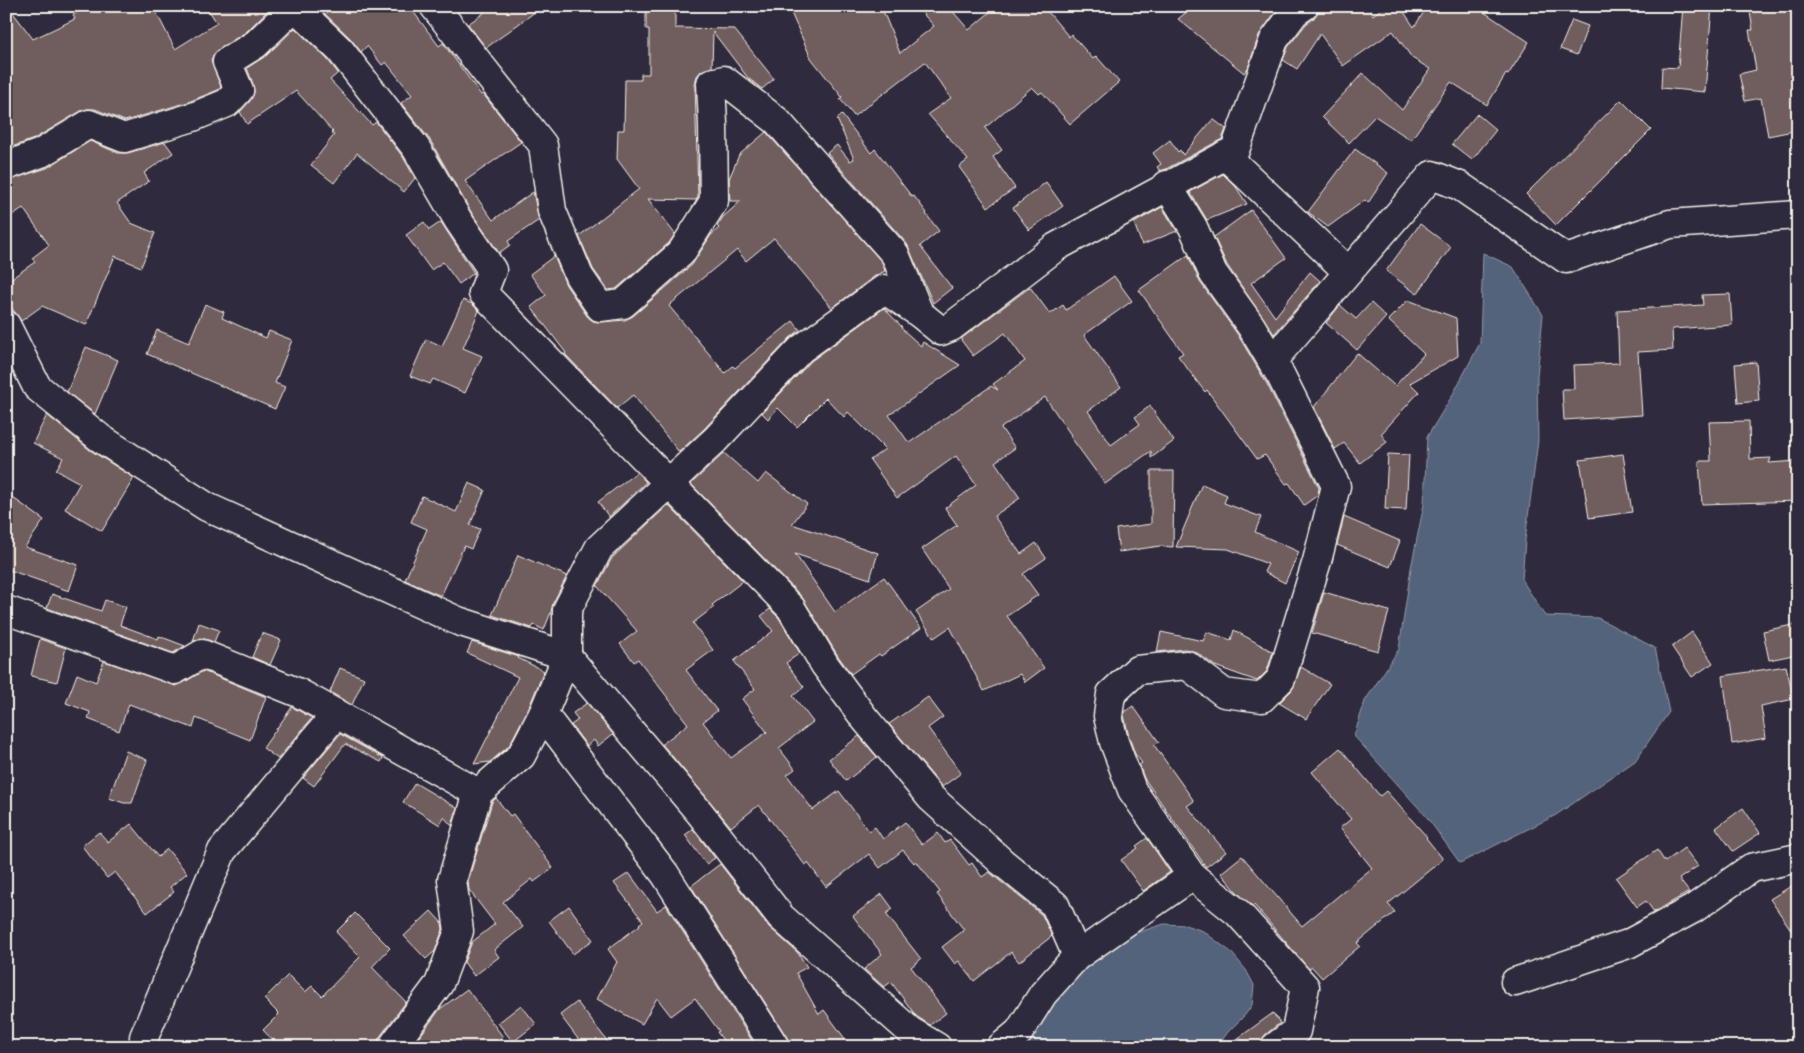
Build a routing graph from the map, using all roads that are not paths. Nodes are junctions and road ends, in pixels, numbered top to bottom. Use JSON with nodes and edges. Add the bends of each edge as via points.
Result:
{"nodes":[{"id":1,"x":294,"y":6,"type":"edge"},
{"id":2,"x":434,"y":6,"type":"edge"},
{"id":3,"x":1304,"y":6,"type":"edge"},
{"id":4,"x":1225,"y":155,"type":"junction"},
{"id":5,"x":6,"y":166,"type":"edge"},
{"id":6,"x":1167,"y":185,"type":"junction"},
{"id":7,"x":1798,"y":215,"type":"edge"},
{"id":8,"x":1348,"y":272,"type":"junction"},
{"id":9,"x":920,"y":313,"type":"junction"},
{"id":10,"x":6,"y":325,"type":"edge"},
{"id":11,"x":1272,"y":361,"type":"junction"},
{"id":12,"x":668,"y":483,"type":"junction"},
{"id":13,"x":6,"y":610,"type":"edge"},
{"id":14,"x":567,"y":656,"type":"junction"},
{"id":15,"x":336,"y":714,"type":"junction"},
{"id":16,"x":543,"y":714,"type":"junction"},
{"id":17,"x":478,"y":793,"type":"junction"},
{"id":18,"x":1798,"y":858,"type":"edge"},
{"id":19,"x":1192,"y":876,"type":"junction"},
{"id":20,"x":1077,"y":956,"type":"junction"},
{"id":21,"x":1515,"y":982,"type":"dead end"},
{"id":22,"x":145,"y":1047,"type":"edge"},
{"id":23,"x":392,"y":1047,"type":"edge"},
{"id":24,"x":775,"y":1047,"type":"edge"},
{"id":25,"x":937,"y":1047,"type":"edge"},
{"id":26,"x":1001,"y":1047,"type":"edge"},
{"id":27,"x":1275,"y":1047,"type":"edge"}],
"edges":[{"from":1,"to":5,"type":"street","via":[[256,44],[227,62],[239,90],[227,103],[193,118],[124,138],[89,124],[41,153]]},
{"from":1,"to":12,"type":"street","via":[[340,50],[416,148],[492,270],[483,293]]},
{"from":2,"to":9,"type":"street","via":[[543,145],[552,211],[579,276],[600,307],[623,304],[681,253],[714,201],[710,83],[724,80],[777,121],[895,254]]},
{"from":3,"to":4,"type":"street","via":[[1295,12],[1274,40],[1235,150]]},
{"from":4,"to":6,"type":"street"},
{"from":4,"to":8,"type":"street"},
{"from":6,"to":9,"type":"street","via":[[1056,247],[951,327],[941,331]]},
{"from":6,"to":11,"type":"street","via":[[1193,227],[1213,273],[1252,326]]},
{"from":7,"to":8,"type":"street","via":[[1670,224],[1566,259],[1460,186],[1432,175]]},
{"from":8,"to":11,"type":"street"},
{"from":9,"to":12,"type":"street","via":[[884,289],[801,349],[715,440]]},
{"from":10,"to":14,"type":"street","via":[[37,387],[100,438],[207,507],[458,621]]},
{"from":11,"to":19,"type":"street","via":[[1336,486],[1281,679],[1262,698],[1224,693],[1188,666],[1155,667],[1137,670],[1111,694],[1108,716],[1132,790]]},
{"from":12,"to":14,"type":"street","via":[[599,548],[567,610]]},
{"from":12,"to":20,"type":"street","via":[[791,608],[865,719],[931,798],[1055,905]]},
{"from":13,"to":15,"type":"street","via":[[175,670],[202,654],[299,693]]},
{"from":14,"to":16,"type":"street"},
{"from":14,"to":25,"type":"street","via":[[700,812],[781,917],[910,1031]]},
{"from":15,"to":17,"type":"street"},
{"from":15,"to":22,"type":"street","via":[[222,852],[144,1037]]},
{"from":16,"to":17,"type":"street","via":[[522,756]]},
{"from":16,"to":24,"type":"street","via":[[665,874]]},
{"from":17,"to":23,"type":"street","via":[[452,880],[459,931],[439,984]]},
{"from":18,"to":21,"type":"street","via":[[1751,868],[1693,909],[1628,944]]},
{"from":19,"to":20,"type":"street"},
{"from":19,"to":27,"type":"street","via":[[1238,913],[1305,987],[1296,1031]]},
{"from":20,"to":26,"type":"street","via":[[1044,994],[1019,1032]]}]}
